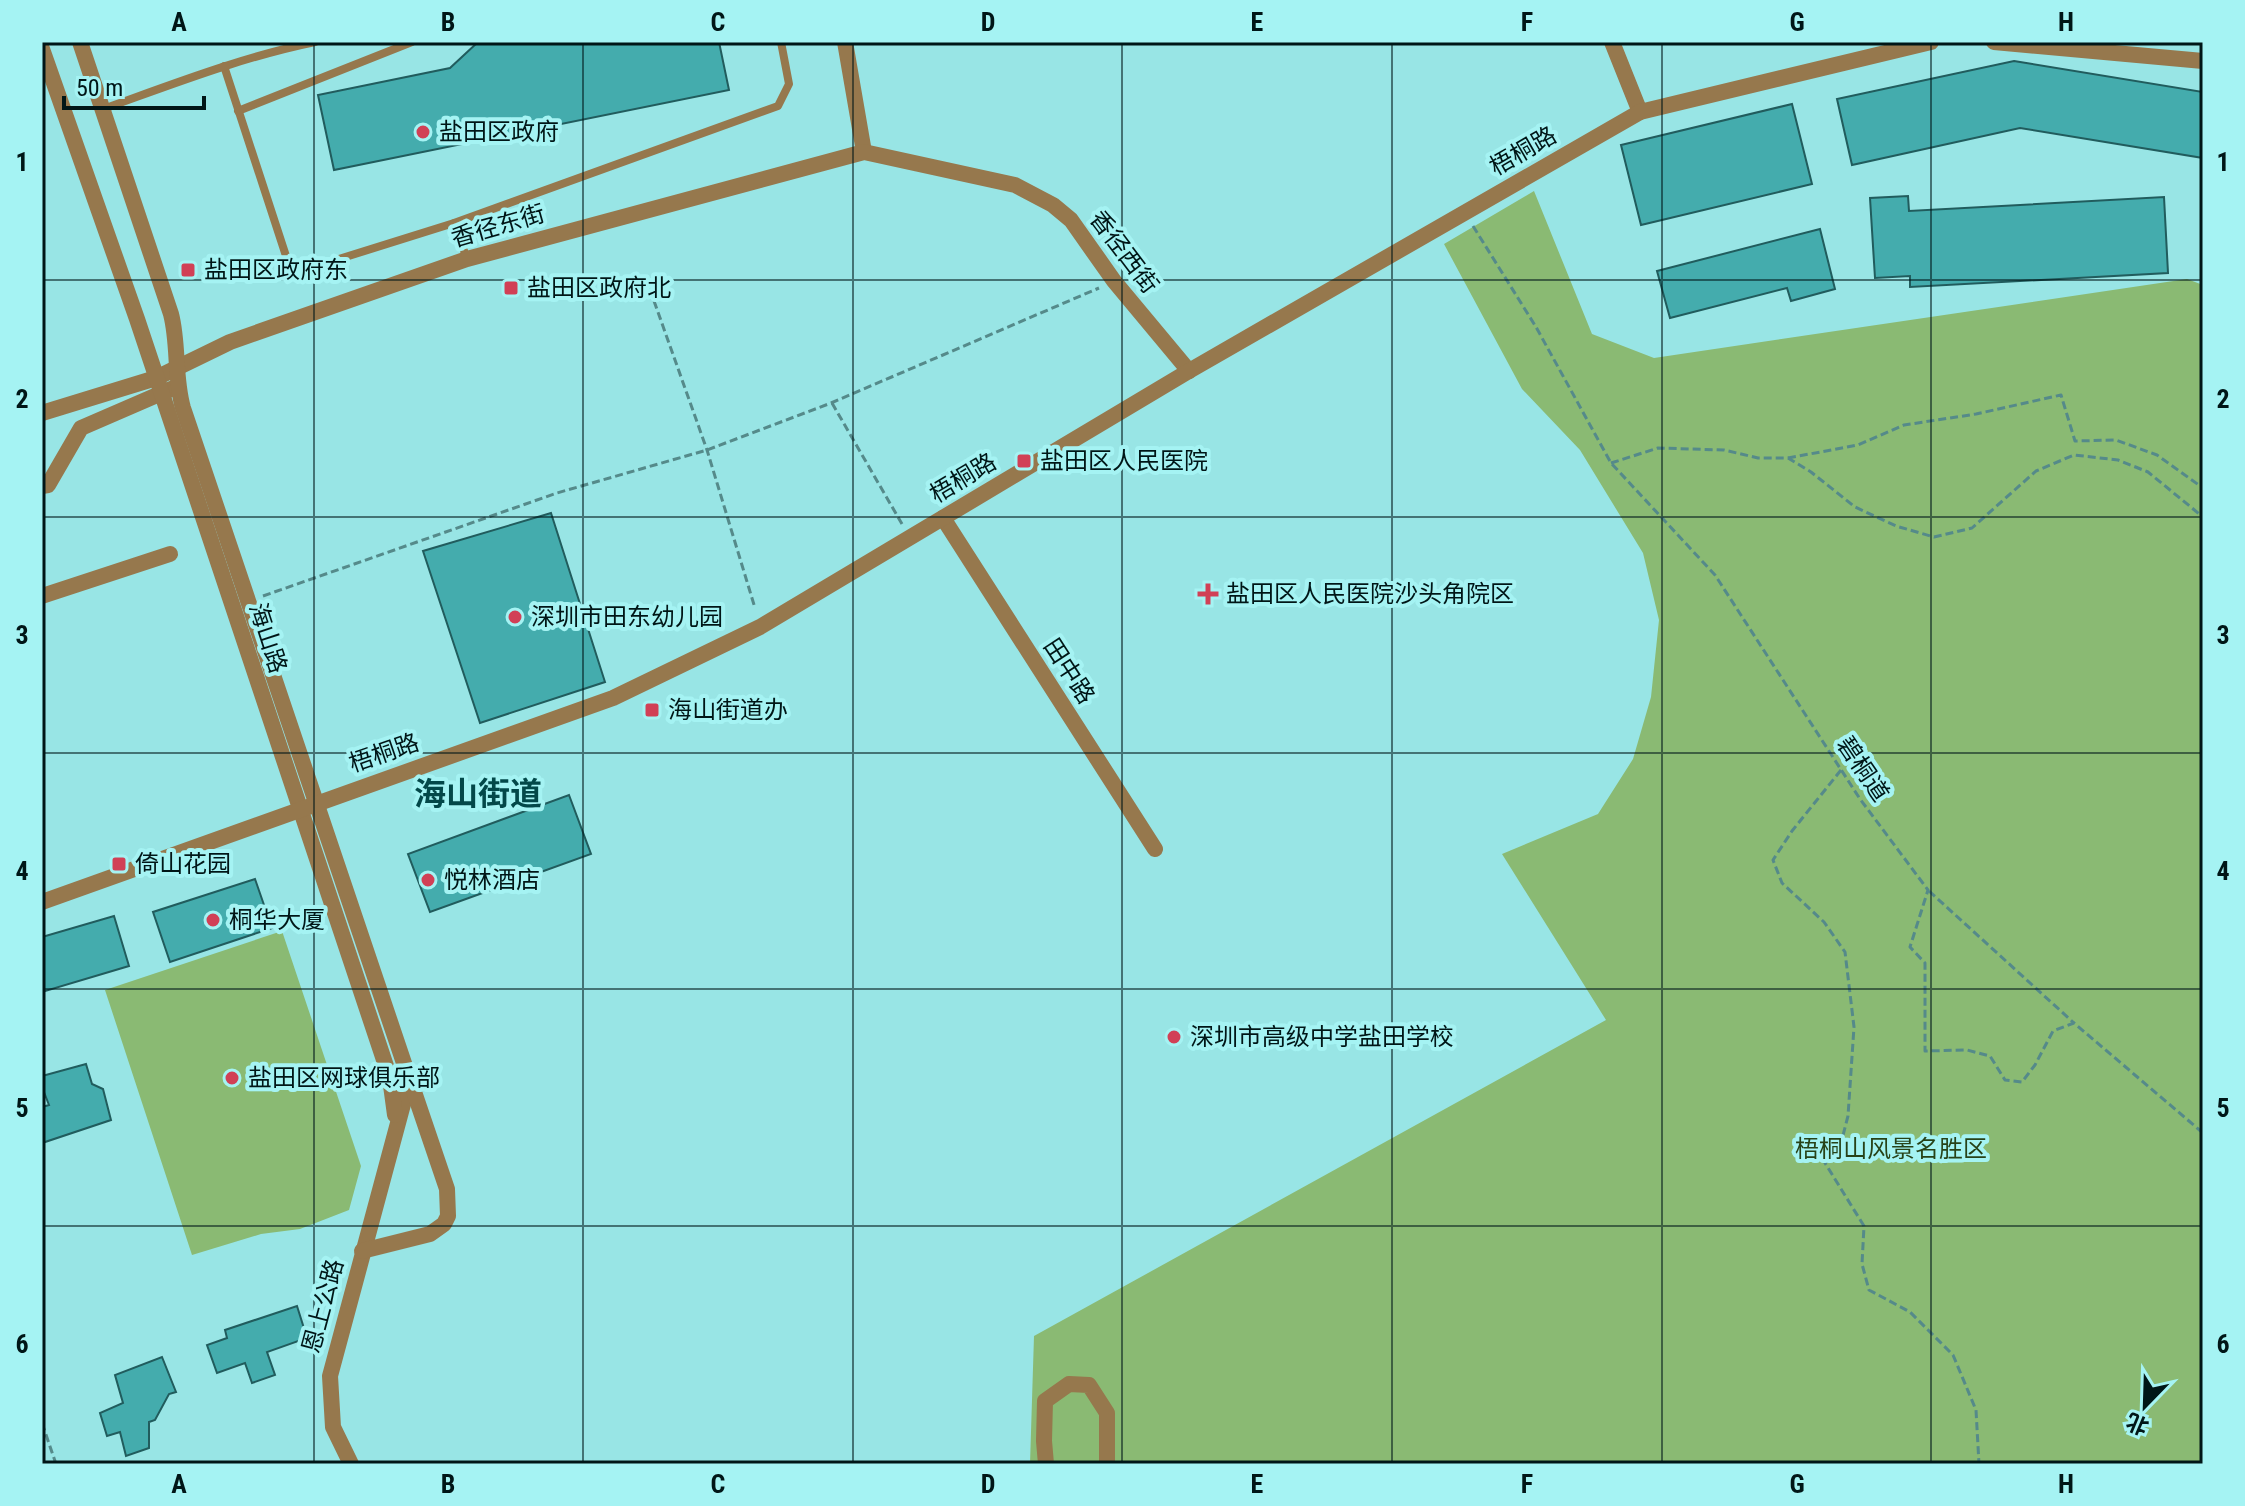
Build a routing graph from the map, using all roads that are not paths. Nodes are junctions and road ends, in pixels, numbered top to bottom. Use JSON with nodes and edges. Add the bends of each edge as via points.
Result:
{"nodes":[{"id":1,"x":80,"y":42,"type":"edge"},
{"id":2,"x":315,"y":42,"type":"edge"},
{"id":3,"x":412,"y":42,"type":"edge"},
{"id":4,"x":781,"y":42,"type":"edge"},
{"id":5,"x":845,"y":42,"type":"edge"},
{"id":6,"x":1612,"y":42,"type":"edge"},
{"id":7,"x":1931,"y":42,"type":"edge"},
{"id":8,"x":1994,"y":42,"type":"edge"},
{"id":9,"x":42,"y":49,"type":"edge"},
{"id":10,"x":2203,"y":61,"type":"edge"},
{"id":11,"x":224,"y":66,"type":"junction"},
{"id":12,"x":103,"y":109,"type":"junction"},
{"id":13,"x":238,"y":111,"type":"junction"},
{"id":14,"x":1640,"y":112,"type":"junction"},
{"id":15,"x":864,"y":152,"type":"junction"},
{"id":16,"x":454,"y":223,"type":"junction"},
{"id":17,"x":467,"y":259,"type":"junction"},
{"id":18,"x":177,"y":368,"type":"junction"},
{"id":19,"x":1189,"y":371,"type":"junction"},
{"id":20,"x":159,"y":385,"type":"junction"},
{"id":21,"x":178,"y":386,"type":"junction"},
{"id":22,"x":42,"y":413,"type":"edge"},
{"id":23,"x":42,"y":486,"type":"edge"},
{"id":24,"x":943,"y":518,"type":"junction"},
{"id":25,"x":170,"y":554,"type":"dead end"},
{"id":26,"x":42,"y":596,"type":"edge"},
{"id":27,"x":308,"y":806,"type":"junction"},
{"id":28,"x":1155,"y":849,"type":"dead end"},
{"id":29,"x":42,"y":902,"type":"edge"},
{"id":30,"x":407,"y":1072,"type":"junction"},
{"id":31,"x":388,"y":1160,"type":"junction"},
{"id":32,"x":362,"y":1251,"type":"junction"},
{"id":33,"x":351,"y":1464,"type":"edge"},
{"id":34,"x":1046,"y":1464,"type":"edge"},
{"id":35,"x":1107,"y":1464,"type":"edge"}],
"edges":[{"from":1,"to":12,"type":"street","name":"海山路"},
{"from":2,"to":11,"type":"lane"},
{"from":3,"to":13,"type":"lane"},
{"from":4,"to":16,"type":"lane","via":[[789,84],[778,106]]},
{"from":5,"to":15,"type":"street"},
{"from":6,"to":14,"type":"street"},
{"from":7,"to":14,"type":"street","name":"梧桐路"},
{"from":8,"to":10,"type":"street"},
{"from":9,"to":20,"type":"street","name":"海山路"},
{"from":11,"to":12,"type":"lane"},
{"from":11,"to":13,"type":"lane"},
{"from":12,"to":18,"type":"street","name":"海山路","via":[[171,314]]},
{"from":13,"to":16,"type":"lane","via":[[287,259],[307,269]]},
{"from":14,"to":19,"type":"street","name":"梧桐路"},
{"from":15,"to":17,"type":"street","name":"香径东街"},
{"from":15,"to":19,"type":"street","name":"香径西街","via":[[1015,185],[1053,205],[1071,220]]},
{"from":16,"to":17,"type":"lane"},
{"from":17,"to":18,"type":"street","name":"香径东街","via":[[230,342]]},
{"from":18,"to":20,"type":"street","name":"香径东街"},
{"from":18,"to":21,"type":"street","name":"海山路"},
{"from":19,"to":24,"type":"street","name":"梧桐路"},
{"from":20,"to":21,"type":"street"},
{"from":20,"to":22,"type":"street"},
{"from":20,"to":23,"type":"street","via":[[81,428],[48,485]]},
{"from":20,"to":27,"type":"street","name":"海山路"},
{"from":21,"to":27,"type":"street","name":"海山路"},
{"from":24,"to":27,"type":"street","name":"梧桐路","via":[[760,627],[613,698]]},
{"from":24,"to":28,"type":"street","name":"田中路"},
{"from":25,"to":26,"type":"street"},
{"from":27,"to":29,"type":"street","name":"梧桐路"},
{"from":27,"to":30,"type":"street","name":"海山路"},
{"from":27,"to":31,"type":"street","name":"海山路","via":[[393,1091]]},
{"from":30,"to":31,"type":"street","name":"海山路"},
{"from":30,"to":32,"type":"street","name":"海山路","via":[[447,1189],[448,1216],[430,1234]]},
{"from":31,"to":32,"type":"street","name":"恩上公路"},
{"from":32,"to":33,"type":"street","name":"恩上公路","via":[[329,1388],[333,1427]]},
{"from":34,"to":35,"type":"street","via":[[1045,1401],[1069,1384],[1089,1385],[1107,1413]]}]}
